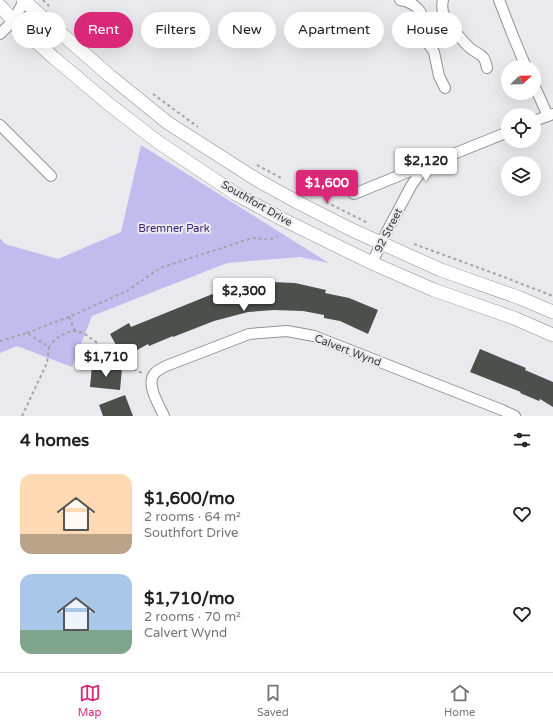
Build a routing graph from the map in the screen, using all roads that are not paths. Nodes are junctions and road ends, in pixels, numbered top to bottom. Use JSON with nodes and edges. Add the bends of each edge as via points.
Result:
{"nodes":[{"id":1,"x":24,"y":0,"type":"edge"},
{"id":2,"x":403,"y":0,"type":"edge"},
{"id":3,"x":442,"y":0,"type":"edge"},
{"id":4,"x":499,"y":0,"type":"edge"},
{"id":5,"x":5,"y":13,"type":"edge"},
{"id":6,"x":0,"y":34,"type":"edge"},
{"id":7,"x":523,"y":60,"type":"edge"},
{"id":8,"x":487,"y":68,"type":"dead end"},
{"id":9,"x":445,"y":88,"type":"dead end"},
{"id":10,"x":541,"y":98,"type":"edge"},
{"id":11,"x":550,"y":115,"type":"edge"},
{"id":12,"x":0,"y":125,"type":"edge"},
{"id":13,"x":501,"y":135,"type":"edge"},
{"id":14,"x":436,"y":161,"type":"junction"},
{"id":15,"x":51,"y":176,"type":"dead end"},
{"id":16,"x":354,"y":194,"type":"dead end"},
{"id":17,"x":381,"y":243,"type":"junction"},
{"id":18,"x":372,"y":263,"type":"junction"},
{"id":19,"x":553,"y":312,"type":"edge"},
{"id":20,"x":553,"y":335,"type":"edge"},
{"id":21,"x":164,"y":416,"type":"edge"},
{"id":22,"x":515,"y":416,"type":"edge"}],
"edges":[{"from":1,"to":5,"type":"street"},
{"from":1,"to":17,"type":"main road","name":"Southfort Drive","via":[[168,123],[259,181]]},
{"from":2,"to":9,"type":"street","via":[[420,11],[424,35],[434,52],[438,72]]},
{"from":3,"to":8,"type":"street","via":[[447,20],[468,46],[483,57]]},
{"from":4,"to":7,"type":"street"},
{"from":5,"to":6,"type":"street"},
{"from":5,"to":18,"type":"main road","name":"Southfort Drive","via":[[54,58],[158,142],[236,194]]},
{"from":10,"to":11,"type":"street"},
{"from":12,"to":15,"type":"street"},
{"from":13,"to":14,"type":"street","name":"92 Street"},
{"from":14,"to":16,"type":"street","name":"92 Street"},
{"from":14,"to":17,"type":"street","name":"92 Street","via":[[422,170],[411,186]]},
{"from":17,"to":18,"type":"street","name":"92 Street"},
{"from":17,"to":19,"type":"main road","name":"Southfort Drive","via":[[441,270]]},
{"from":18,"to":20,"type":"main road","name":"Southfort Drive","via":[[434,290],[514,318]]},
{"from":21,"to":22,"type":"street","name":"Calvert Wynd","via":[[151,386],[155,373],[166,366],[248,334],[287,331],[314,336]]}]}
